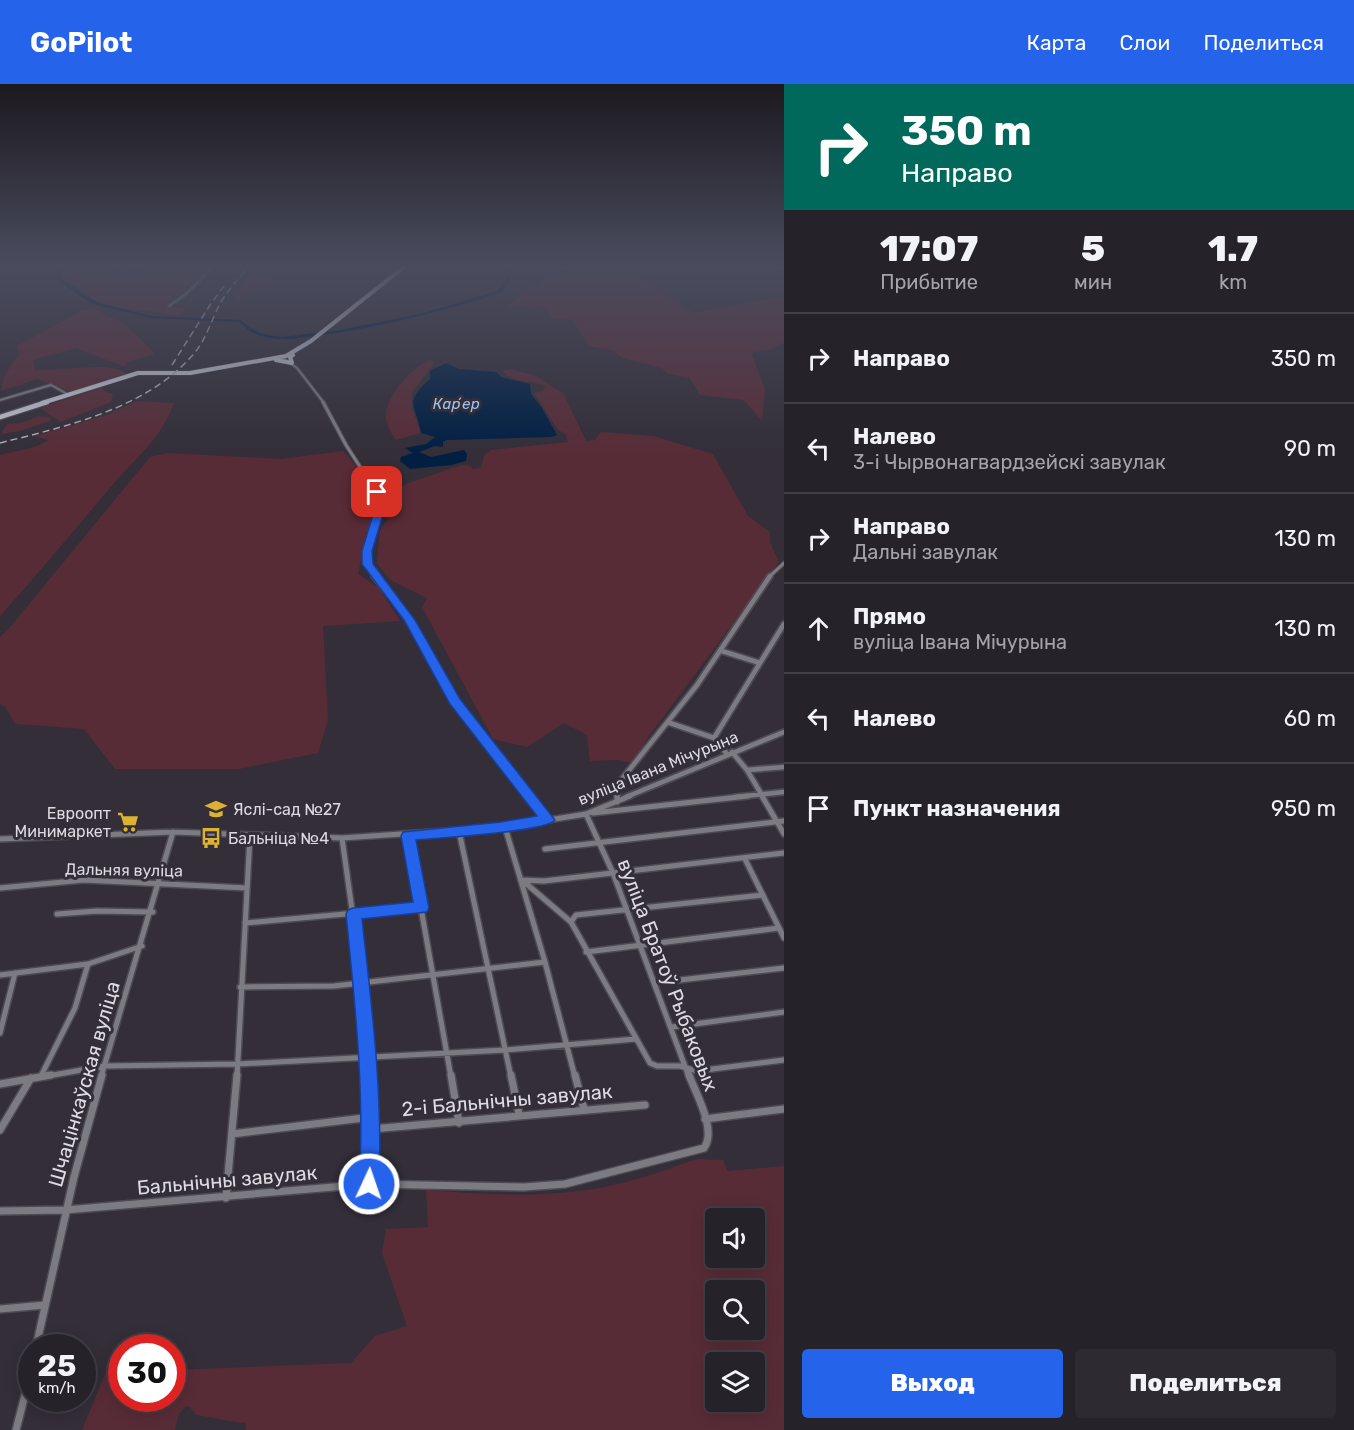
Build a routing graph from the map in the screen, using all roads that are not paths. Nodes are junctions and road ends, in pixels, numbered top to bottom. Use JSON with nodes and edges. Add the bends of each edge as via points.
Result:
{"nodes":[{"id":1,"x":327,"y":329,"type":"edge"},
{"id":2,"x":297,"y":352,"type":"junction"},
{"id":3,"x":284,"y":357,"type":"junction"},
{"id":4,"x":267,"y":360,"type":"junction"},
{"id":5,"x":292,"y":362,"type":"junction"},
{"id":6,"x":69,"y":395,"type":"junction"},
{"id":7,"x":0,"y":400,"type":"edge"},
{"id":8,"x":0,"y":417,"type":"edge"},
{"id":9,"x":784,"y":563,"type":"edge"},
{"id":10,"x":784,"y":624,"type":"edge"},
{"id":11,"x":722,"y":651,"type":"junction"},
{"id":12,"x":760,"y":663,"type":"junction"},
{"id":13,"x":670,"y":723,"type":"junction"},
{"id":14,"x":784,"y":732,"type":"edge"},
{"id":15,"x":714,"y":738,"type":"junction"},
{"id":16,"x":730,"y":753,"type":"junction"},
{"id":17,"x":784,"y":767,"type":"edge"},
{"id":18,"x":747,"y":770,"type":"junction"},
{"id":19,"x":784,"y":792,"type":"edge"},
{"id":20,"x":762,"y":795,"type":"junction"},
{"id":21,"x":617,"y":802,"type":"junction"},
{"id":22,"x":586,"y":814,"type":"junction"},
{"id":23,"x":548,"y":820,"type":"junction"},
{"id":24,"x":784,"y":821,"type":"edge"},
{"id":25,"x":777,"y":822,"type":"junction"},
{"id":26,"x":505,"y":827,"type":"junction"},
{"id":27,"x":459,"y":831,"type":"junction"},
{"id":28,"x":173,"y":832,"type":"junction"},
{"id":29,"x":784,"y":834,"type":"edge"},
{"id":30,"x":250,"y":835,"type":"junction"},
{"id":31,"x":408,"y":836,"type":"junction"},
{"id":32,"x":342,"y":838,"type":"junction"},
{"id":33,"x":0,"y":839,"type":"edge"},
{"id":34,"x":600,"y":844,"type":"junction"},
{"id":35,"x":545,"y":849,"type":"dead end"},
{"id":36,"x":784,"y":853,"type":"edge"},
{"id":37,"x":745,"y":859,"type":"junction"},
{"id":38,"x":613,"y":873,"type":"junction"},
{"id":39,"x":522,"y":880,"type":"junction"},
{"id":40,"x":160,"y":882,"type":"junction"},
{"id":41,"x":0,"y":888,"type":"edge"},
{"id":42,"x":247,"y":888,"type":"junction"},
{"id":43,"x":763,"y":895,"type":"junction"},
{"id":44,"x":422,"y":908,"type":"junction"},
{"id":45,"x":626,"y":908,"type":"junction"},
{"id":46,"x":153,"y":912,"type":"junction"},
{"id":47,"x":57,"y":914,"type":"dead end"},
{"id":48,"x":353,"y":914,"type":"junction"},
{"id":49,"x":571,"y":922,"type":"junction"},
{"id":50,"x":245,"y":923,"type":"junction"},
{"id":51,"x":779,"y":928,"type":"junction"},
{"id":52,"x":784,"y":938,"type":"edge"},
{"id":53,"x":639,"y":945,"type":"junction"},
{"id":54,"x":142,"y":946,"type":"junction"},
{"id":55,"x":586,"y":952,"type":"junction"},
{"id":56,"x":545,"y":962,"type":"junction"},
{"id":57,"x":88,"y":964,"type":"junction"},
{"id":58,"x":784,"y":968,"type":"edge"},
{"id":59,"x":488,"y":969,"type":"junction"},
{"id":60,"x":15,"y":973,"type":"junction"},
{"id":61,"x":0,"y":975,"type":"edge"},
{"id":62,"x":435,"y":975,"type":"junction"},
{"id":63,"x":363,"y":982,"type":"junction"},
{"id":64,"x":654,"y":983,"type":"junction"},
{"id":65,"x":240,"y":987,"type":"junction"},
{"id":66,"x":784,"y":1012,"type":"edge"},
{"id":67,"x":672,"y":1027,"type":"junction"},
{"id":68,"x":0,"y":1033,"type":"edge"},
{"id":69,"x":636,"y":1040,"type":"junction"},
{"id":70,"x":567,"y":1045,"type":"junction"},
{"id":71,"x":505,"y":1050,"type":"junction"},
{"id":72,"x":448,"y":1053,"type":"junction"},
{"id":73,"x":369,"y":1056,"type":"junction"},
{"id":74,"x":784,"y":1060,"type":"edge"},
{"id":75,"x":238,"y":1064,"type":"junction"},
{"id":76,"x":104,"y":1066,"type":"junction"},
{"id":77,"x":687,"y":1069,"type":"junction"},
{"id":78,"x":40,"y":1077,"type":"junction"},
{"id":79,"x":31,"y":1078,"type":"junction"},
{"id":80,"x":0,"y":1084,"type":"edge"},
{"id":81,"x":645,"y":1105,"type":"dead end"},
{"id":82,"x":584,"y":1109,"type":"junction"},
{"id":83,"x":784,"y":1109,"type":"edge"},
{"id":84,"x":519,"y":1114,"type":"junction"},
{"id":85,"x":372,"y":1117,"type":"junction"},
{"id":86,"x":705,"y":1119,"type":"junction"},
{"id":87,"x":459,"y":1123,"type":"junction"},
{"id":88,"x":372,"y":1129,"type":"junction"},
{"id":89,"x":0,"y":1130,"type":"edge"},
{"id":90,"x":232,"y":1134,"type":"junction"},
{"id":91,"x":704,"y":1148,"type":"joint"},
{"id":92,"x":369,"y":1184,"type":"junction"},
{"id":93,"x":226,"y":1198,"type":"junction"},
{"id":94,"x":65,"y":1210,"type":"junction"},
{"id":95,"x":0,"y":1211,"type":"edge"},
{"id":96,"x":45,"y":1305,"type":"junction"},
{"id":97,"x":0,"y":1309,"type":"edge"},
{"id":98,"x":39,"y":1334,"type":"edge"},
{"id":99,"x":21,"y":1412,"type":"edge"},
{"id":100,"x":16,"y":1430,"type":"edge"}],
"edges":[{"from":1,"to":2,"type":"main road"},
{"from":2,"to":3,"type":"main road"},
{"from":2,"to":5,"type":"main road","via":[[290,357]]},
{"from":3,"to":4,"type":"main road"},
{"from":3,"to":5,"type":"street"},
{"from":4,"to":5,"type":"main road"},
{"from":4,"to":6,"type":"main road","via":[[200,372],[147,372]]},
{"from":5,"to":23,"type":"street","via":[[327,407],[346,446],[377,492],[380,508],[367,551],[373,574],[409,620],[454,701]]},
{"from":6,"to":7,"type":"street","via":[[51,386]]},
{"from":6,"to":8,"type":"main road"},
{"from":9,"to":11,"type":"street","via":[[763,586]]},
{"from":10,"to":12,"type":"street"},
{"from":11,"to":12,"type":"street"},
{"from":11,"to":13,"type":"street"},
{"from":12,"to":15,"type":"street"},
{"from":13,"to":15,"type":"street"},
{"from":13,"to":21,"type":"street","via":[[618,784]]},
{"from":14,"to":16,"type":"street","name":"вуліца Івана Мічурына"},
{"from":15,"to":16,"type":"street"},
{"from":16,"to":18,"type":"street"},
{"from":16,"to":21,"type":"street","name":"вуліца Івана Мічурына"},
{"from":17,"to":18,"type":"street"},
{"from":18,"to":20,"type":"street"},
{"from":19,"to":20,"type":"street"},
{"from":20,"to":22,"type":"street"},
{"from":20,"to":25,"type":"street"},
{"from":21,"to":22,"type":"street","name":"вуліца Івана Мічурына"},
{"from":22,"to":23,"type":"street","name":"вуліца Івана Мічурына"},
{"from":22,"to":34,"type":"street","name":"вуліца Братоў Рыбаковых"},
{"from":23,"to":26,"type":"street","name":"вуліца Івана Мічурына"},
{"from":24,"to":25,"type":"street"},
{"from":25,"to":29,"type":"street"},
{"from":25,"to":34,"type":"street"},
{"from":26,"to":27,"type":"street","name":"вуліца Івана Мічурына"},
{"from":26,"to":39,"type":"street"},
{"from":27,"to":31,"type":"street","name":"вуліца Івана Мічурына"},
{"from":27,"to":59,"type":"street"},
{"from":28,"to":30,"type":"street","name":"вуліца Івана Мічурына"},
{"from":28,"to":33,"type":"street","name":"вуліца Івана Мічурына"},
{"from":28,"to":40,"type":"street","name":"Шчацінкаўская вуліца"},
{"from":30,"to":32,"type":"street","name":"вуліца Івана Мічурына"},
{"from":30,"to":42,"type":"street"},
{"from":31,"to":32,"type":"street","name":"вуліца Івана Мічурына"},
{"from":31,"to":44,"type":"street"},
{"from":32,"to":48,"type":"street"},
{"from":34,"to":35,"type":"street"},
{"from":34,"to":38,"type":"street","name":"вуліца Братоў Рыбаковых"},
{"from":36,"to":37,"type":"street"},
{"from":37,"to":38,"type":"street"},
{"from":37,"to":43,"type":"street"},
{"from":38,"to":39,"type":"street"},
{"from":38,"to":45,"type":"street","name":"вуліца Братоў Рыбаковых"},
{"from":39,"to":49,"type":"street"},
{"from":39,"to":56,"type":"street"},
{"from":40,"to":41,"type":"street","name":"Дальняя вуліца","via":[[84,880]]},
{"from":40,"to":42,"type":"street","name":"Дальняя вуліца"},
{"from":40,"to":46,"type":"street","name":"Шчацінкаўская вуліца"},
{"from":42,"to":50,"type":"street"},
{"from":43,"to":45,"type":"street"},
{"from":43,"to":51,"type":"street"},
{"from":44,"to":48,"type":"street"},
{"from":44,"to":62,"type":"street"},
{"from":45,"to":49,"type":"street","via":[[576,915]]},
{"from":45,"to":53,"type":"street","name":"вуліца Братоў Рыбаковых"},
{"from":46,"to":47,"type":"street"},
{"from":46,"to":54,"type":"street","name":"Шчацінкаўская вуліца"},
{"from":48,"to":50,"type":"street"},
{"from":48,"to":63,"type":"street"},
{"from":49,"to":55,"type":"street"},
{"from":50,"to":65,"type":"street"},
{"from":51,"to":52,"type":"street"},
{"from":51,"to":53,"type":"street"},
{"from":53,"to":55,"type":"street"},
{"from":53,"to":64,"type":"street","name":"вуліца Братоў Рыбаковых"},
{"from":54,"to":57,"type":"street"},
{"from":54,"to":76,"type":"street","name":"Шчацінкаўская вуліца"},
{"from":55,"to":69,"type":"street"},
{"from":56,"to":59,"type":"street"},
{"from":56,"to":70,"type":"street"},
{"from":57,"to":60,"type":"street"},
{"from":57,"to":78,"type":"street","via":[[84,989]]},
{"from":58,"to":64,"type":"street"},
{"from":59,"to":62,"type":"street"},
{"from":59,"to":71,"type":"street"},
{"from":60,"to":61,"type":"street"},
{"from":60,"to":68,"type":"street"},
{"from":62,"to":63,"type":"street"},
{"from":62,"to":72,"type":"street"},
{"from":63,"to":65,"type":"street"},
{"from":63,"to":73,"type":"street"},
{"from":64,"to":67,"type":"street","name":"вуліца Братоў Рыбаковых"},
{"from":65,"to":75,"type":"street"},
{"from":66,"to":67,"type":"street"},
{"from":67,"to":77,"type":"street","name":"вуліца Братоў Рыбаковых"},
{"from":69,"to":70,"type":"street"},
{"from":69,"to":77,"type":"street","via":[[645,1056],[657,1066]]},
{"from":70,"to":71,"type":"street"},
{"from":70,"to":82,"type":"street"},
{"from":71,"to":72,"type":"street"},
{"from":71,"to":84,"type":"street"},
{"from":72,"to":73,"type":"street"},
{"from":72,"to":87,"type":"street"},
{"from":73,"to":75,"type":"street"},
{"from":73,"to":85,"type":"street"},
{"from":74,"to":77,"type":"street"},
{"from":75,"to":76,"type":"street"},
{"from":75,"to":90,"type":"street"},
{"from":76,"to":78,"type":"street"},
{"from":76,"to":94,"type":"street","name":"Шчацінкаўская вуліца"},
{"from":77,"to":86,"type":"street","name":"вуліца Братоў Рыбаковых"},
{"from":78,"to":79,"type":"street"},
{"from":79,"to":80,"type":"street"},
{"from":79,"to":89,"type":"street"},
{"from":81,"to":82,"type":"street","name":"2-і Бальнічны завулак"},
{"from":82,"to":84,"type":"street","name":"2-і Бальнічны завулак"},
{"from":83,"to":86,"type":"street"},
{"from":84,"to":87,"type":"street","name":"2-і Бальнічны завулак"},
{"from":85,"to":88,"type":"street"},
{"from":85,"to":90,"type":"street"},
{"from":86,"to":91,"type":"street","name":"вуліца Братоў Рыбаковых","via":[[711,1134]]},
{"from":87,"to":88,"type":"street","name":"2-і Бальнічны завулак"},
{"from":88,"to":92,"type":"street"},
{"from":90,"to":93,"type":"street"},
{"from":91,"to":92,"type":"street","name":"Бальнічны завулак","via":[[564,1184]]},
{"from":92,"to":93,"type":"street","name":"Бальнічны завулак"},
{"from":93,"to":94,"type":"street","name":"Бальнічны завулак"},
{"from":94,"to":95,"type":"street","name":"Бальнічны завулак"},
{"from":94,"to":96,"type":"street","name":"Шчацінкаўская вуліца"},
{"from":96,"to":97,"type":"street"},
{"from":96,"to":98,"type":"street","name":"Шчацінкаўская вуліца"},
{"from":99,"to":100,"type":"street"}]}
